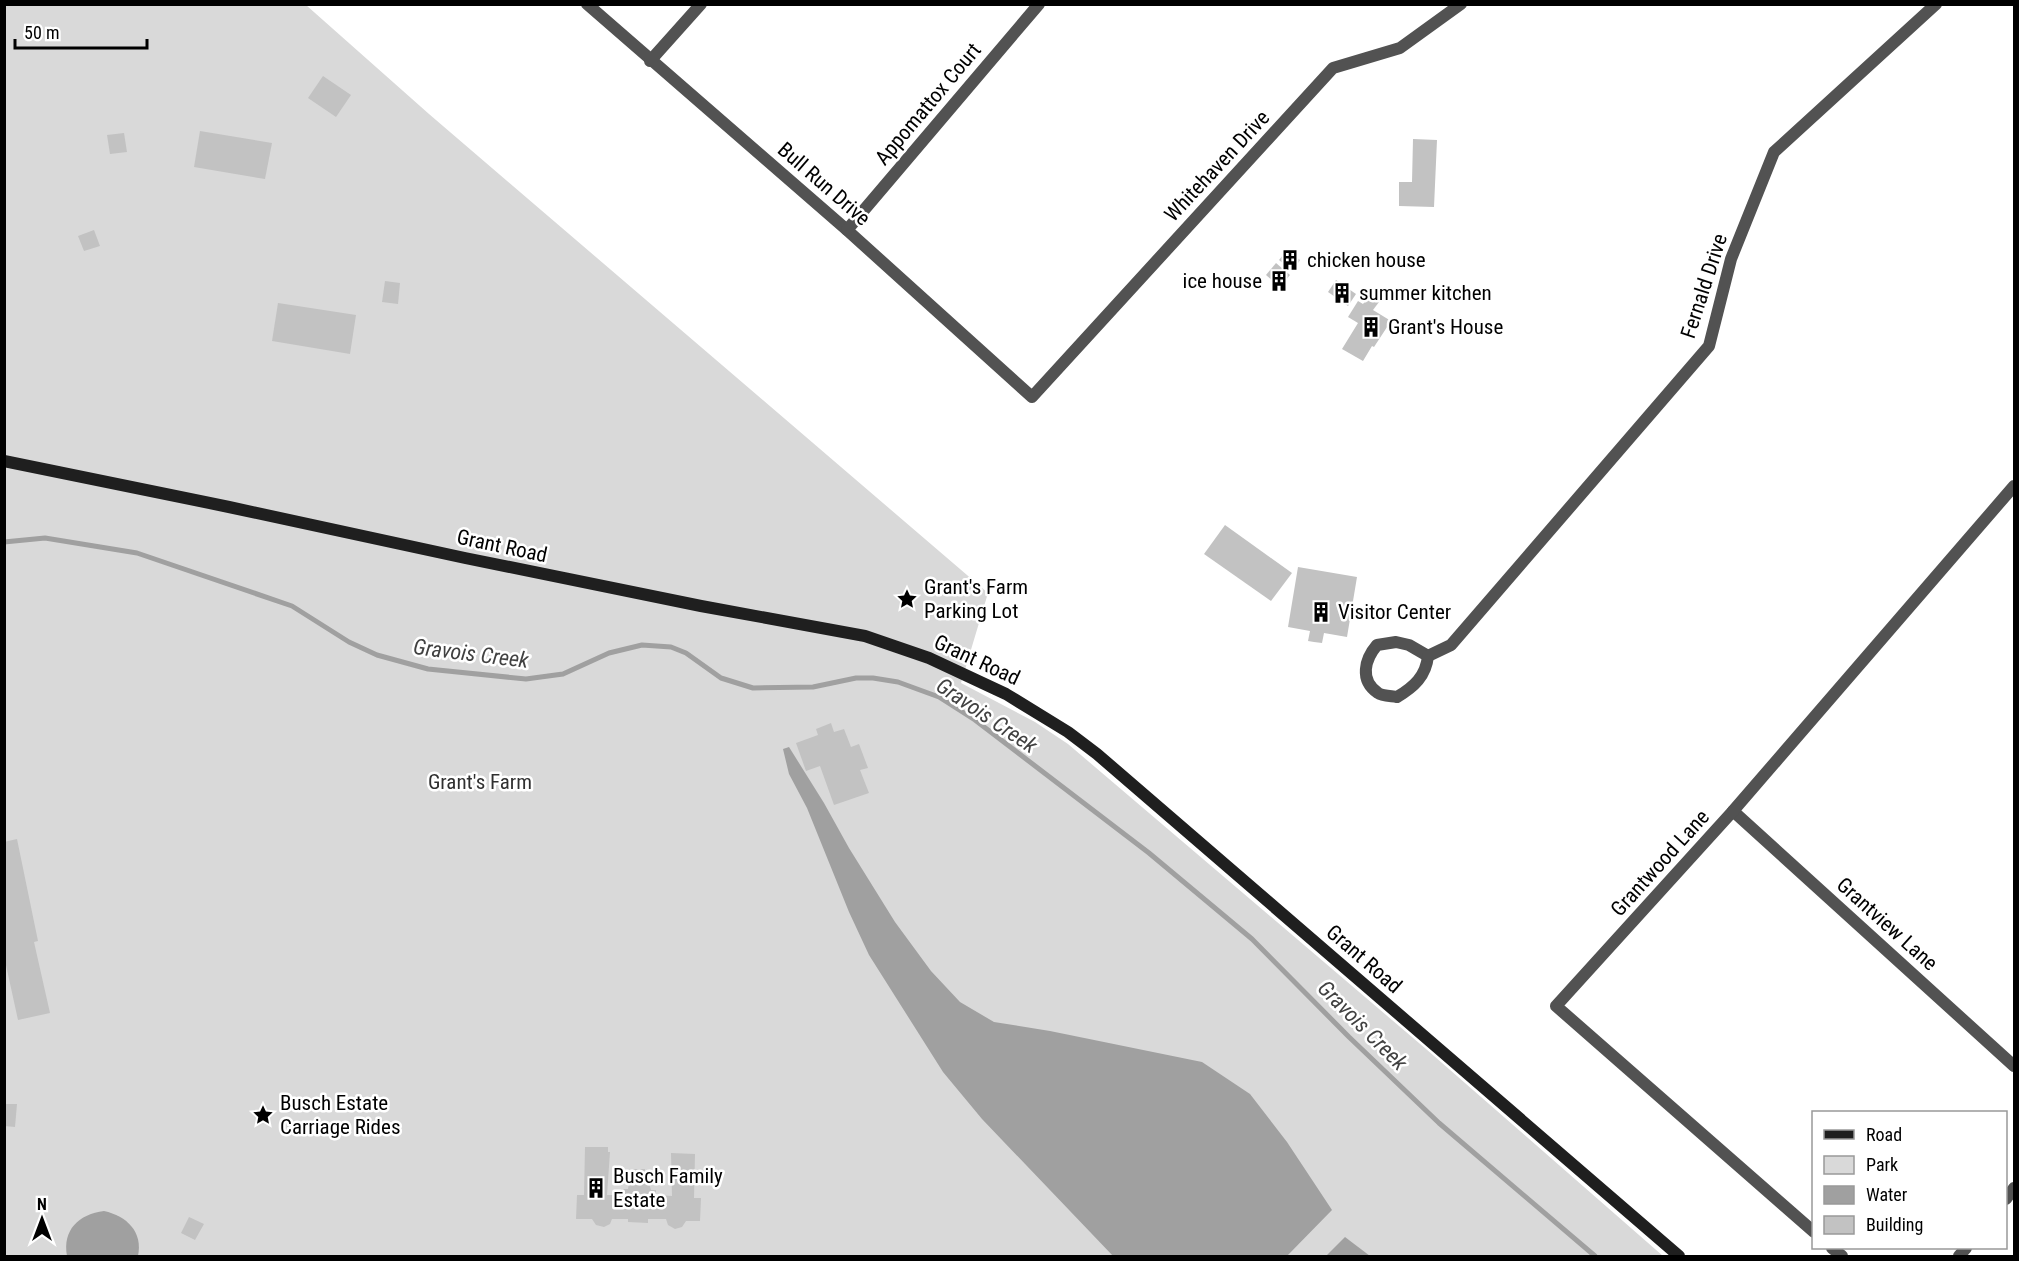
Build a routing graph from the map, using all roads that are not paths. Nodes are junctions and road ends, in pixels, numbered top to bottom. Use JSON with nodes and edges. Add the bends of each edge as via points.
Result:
{"nodes":[{"id":1,"x":586,"y":4,"type":"edge"},
{"id":2,"x":701,"y":4,"type":"edge"},
{"id":3,"x":1039,"y":4,"type":"edge"},
{"id":4,"x":1461,"y":4,"type":"edge"},
{"id":5,"x":1936,"y":4,"type":"edge"},
{"id":6,"x":650,"y":61,"type":"junction"},
{"id":7,"x":848,"y":230,"type":"junction"},
{"id":8,"x":1032,"y":396,"type":"joint"},
{"id":9,"x":4,"y":461,"type":"edge"},
{"id":10,"x":2014,"y":486,"type":"edge"},
{"id":11,"x":1428,"y":656,"type":"junction"},
{"id":12,"x":1733,"y":811,"type":"junction"},
{"id":13,"x":2014,"y":1065,"type":"edge"},
{"id":14,"x":1812,"y":1230,"type":"edge"},
{"id":15,"x":1679,"y":1257,"type":"edge"}],
"edges":[{"from":1,"to":6,"type":"street","name":"Bull Run Drive"},
{"from":2,"to":6,"type":"street"},
{"from":3,"to":7,"type":"street","name":"Appomattox Court"},
{"from":4,"to":8,"type":"street","name":"Whitehaven Drive","via":[[1400,48],[1333,68]]},
{"from":5,"to":11,"type":"street","name":"Fernald Drive","via":[[1774,152],[1731,259],[1709,346],[1451,645]]},
{"from":6,"to":7,"type":"street","name":"Bull Run Drive"},
{"from":7,"to":8,"type":"street","name":"Bull Run Drive"},
{"from":9,"to":15,"type":"street","name":"Grant Road","via":[[476,560],[865,636],[929,658],[1006,694],[1097,754]]},
{"from":10,"to":12,"type":"street","name":"Grantwood Lane"},
{"from":11,"to":11,"type":"street","via":[[1396,642],[1377,645],[1364,670],[1378,693],[1397,697],[1413,688],[1423,675]]},
{"from":12,"to":13,"type":"street","name":"Grantview Lane"},
{"from":12,"to":14,"type":"street","name":"Grantwood Lane","via":[[1556,1006]]}]}
